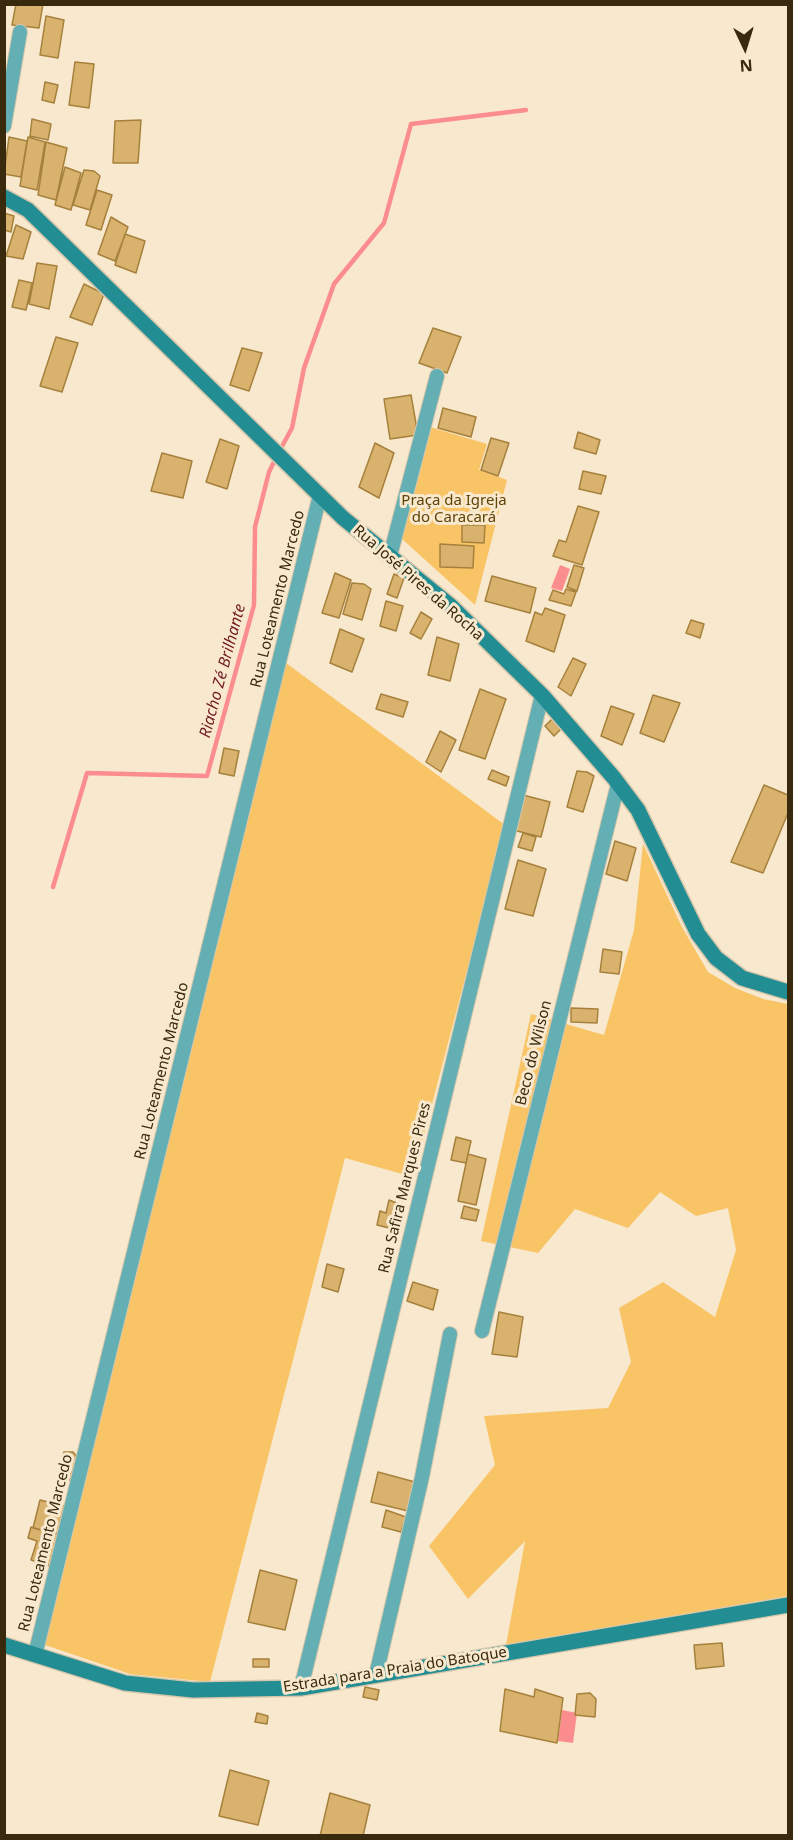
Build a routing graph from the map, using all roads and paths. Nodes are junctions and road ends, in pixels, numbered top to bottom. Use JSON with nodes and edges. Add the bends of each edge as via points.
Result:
{"nodes":[{"id":1,"x":20,"y":32,"type":"dead end"},
{"id":2,"x":4,"y":126,"type":"edge"},
{"id":3,"x":4,"y":197,"type":"edge"},
{"id":4,"x":437,"y":376,"type":"dead end"},
{"id":5,"x":320,"y":495,"type":"junction"},
{"id":6,"x":390,"y":555,"type":"junction"},
{"id":7,"x":542,"y":695,"type":"junction"},
{"id":8,"x":618,"y":784,"type":"junction"},
{"id":9,"x":789,"y":992,"type":"edge"},
{"id":10,"x":482,"y":1331,"type":"dead end"},
{"id":11,"x":450,"y":1334,"type":"dead end"},
{"id":12,"x":789,"y":1605,"type":"edge"},
{"id":13,"x":4,"y":1645,"type":"edge"},
{"id":14,"x":35,"y":1655,"type":"junction"},
{"id":15,"x":376,"y":1675,"type":"junction"},
{"id":16,"x":301,"y":1688,"type":"junction"}],
"edges":[{"from":1,"to":2,"type":"street"},
{"from":3,"to":5,"type":"street","name":"Rua José Pires da Rocha","via":[[28,210]]},
{"from":4,"to":6,"type":"street"},
{"from":5,"to":6,"type":"street","name":"Rua José Pires da Rocha"},
{"from":5,"to":14,"type":"street","name":"Rua Loteamento Marcedo"},
{"from":6,"to":7,"type":"street","name":"Rua José Pires da Rocha","via":[[451,606]]},
{"from":7,"to":8,"type":"street","name":"Rua José Pires da Rocha"},
{"from":7,"to":16,"type":"street","name":"Rua Safira Marques Pires"},
{"from":8,"to":9,"type":"street","name":"Rua José Pires da Rocha","via":[[638,810],[695,929],[716,958],[742,978]]},
{"from":8,"to":10,"type":"street","name":"Beco do Wilson"},
{"from":11,"to":15,"type":"street"},
{"from":12,"to":15,"type":"street","name":"Estrada para a Praia do Batoque"},
{"from":13,"to":14,"type":"street","name":"Estrada para a Praia do Batoque"},
{"from":14,"to":16,"type":"street","name":"Estrada para a Praia do Batoque","via":[[125,1683],[159,1688]]},
{"from":15,"to":16,"type":"street","name":"Estrada para a Praia do Batoque"}]}
